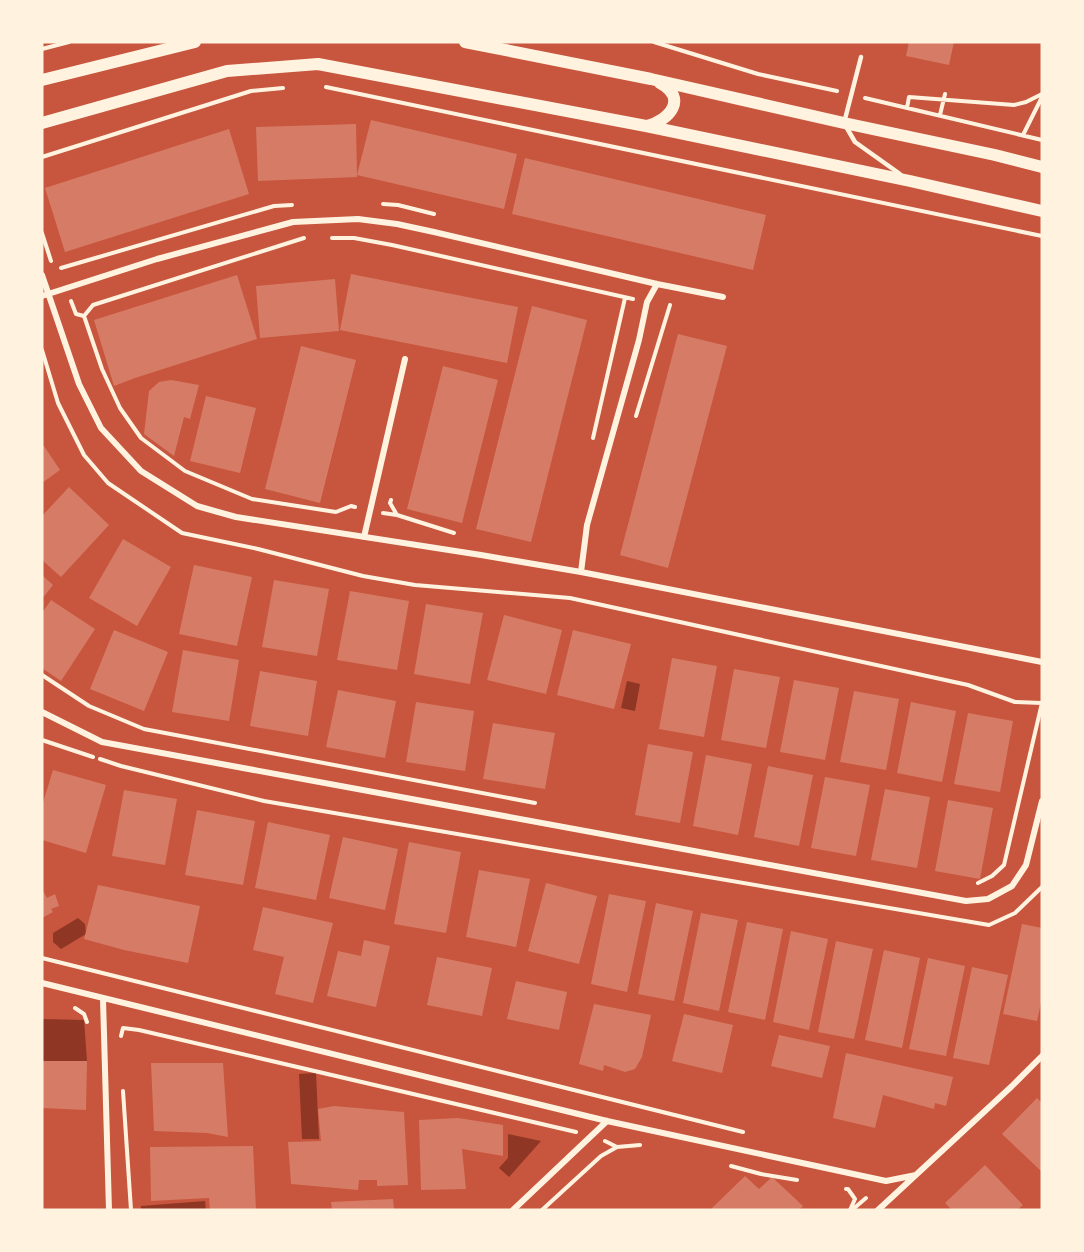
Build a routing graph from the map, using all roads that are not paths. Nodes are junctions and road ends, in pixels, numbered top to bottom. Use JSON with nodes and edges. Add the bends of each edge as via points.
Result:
{"nodes":[{"id":1,"x":195,"y":42,"type":"edge"},
{"id":2,"x":465,"y":42,"type":"edge"},
{"id":3,"x":861,"y":57,"type":"dead end"},
{"id":4,"x":651,"y":79,"type":"junction"},
{"id":5,"x":42,"y":80,"type":"edge"},
{"id":6,"x":42,"y":123,"type":"edge"},
{"id":7,"x":844,"y":123,"type":"junction"},
{"id":8,"x":646,"y":126,"type":"junction"},
{"id":9,"x":1042,"y":167,"type":"edge"},
{"id":10,"x":910,"y":181,"type":"junction"},
{"id":11,"x":1042,"y":211,"type":"edge"},
{"id":12,"x":42,"y":274,"type":"edge"},
{"id":13,"x":657,"y":284,"type":"junction"},
{"id":14,"x":45,"y":295,"type":"edge"},
{"id":15,"x":723,"y":297,"type":"dead end"},
{"id":16,"x":405,"y":359,"type":"dead end"},
{"id":17,"x":364,"y":537,"type":"junction"},
{"id":18,"x":580,"y":572,"type":"junction"},
{"id":19,"x":1042,"y":662,"type":"edge"},
{"id":20,"x":42,"y":712,"type":"edge"},
{"id":21,"x":1042,"y":801,"type":"edge"},
{"id":22,"x":42,"y":983,"type":"edge"},
{"id":23,"x":104,"y":999,"type":"junction"},
{"id":24,"x":1042,"y":1056,"type":"edge"},
{"id":25,"x":606,"y":1120,"type":"junction"},
{"id":26,"x":916,"y":1175,"type":"junction"},
{"id":27,"x":109,"y":1210,"type":"edge"},
{"id":28,"x":513,"y":1210,"type":"edge"},
{"id":29,"x":878,"y":1210,"type":"edge"}],
"edges":[{"from":1,"to":5,"type":"main road"},
{"from":2,"to":4,"type":"main road"},
{"from":3,"to":7,"type":"lane"},
{"from":4,"to":7,"type":"main road"},
{"from":4,"to":8,"type":"main road","via":[[670,91],[673,108],[663,120]]},
{"from":6,"to":8,"type":"main road","via":[[227,71],[318,64]]},
{"from":7,"to":9,"type":"main road"},
{"from":7,"to":10,"type":"lane","via":[[855,142]]},
{"from":8,"to":10,"type":"main road"},
{"from":10,"to":11,"type":"main road"},
{"from":12,"to":14,"type":"street"},
{"from":13,"to":14,"type":"street","via":[[434,232],[358,219],[293,222]]},
{"from":13,"to":15,"type":"street"},
{"from":13,"to":18,"type":"street","via":[[647,302],[587,525]]},
{"from":14,"to":17,"type":"street","via":[[79,384],[101,428],[141,471],[197,506],[236,517]]},
{"from":16,"to":17,"type":"street"},
{"from":17,"to":18,"type":"street"},
{"from":18,"to":19,"type":"street"},
{"from":20,"to":21,"type":"street","via":[[102,742],[966,901],[988,899],[1012,886],[1026,865]]},
{"from":22,"to":23,"type":"street"},
{"from":23,"to":25,"type":"street"},
{"from":23,"to":27,"type":"street"},
{"from":24,"to":26,"type":"street"},
{"from":25,"to":26,"type":"street","via":[[885,1181]]},
{"from":25,"to":28,"type":"street"},
{"from":26,"to":29,"type":"street"}]}
